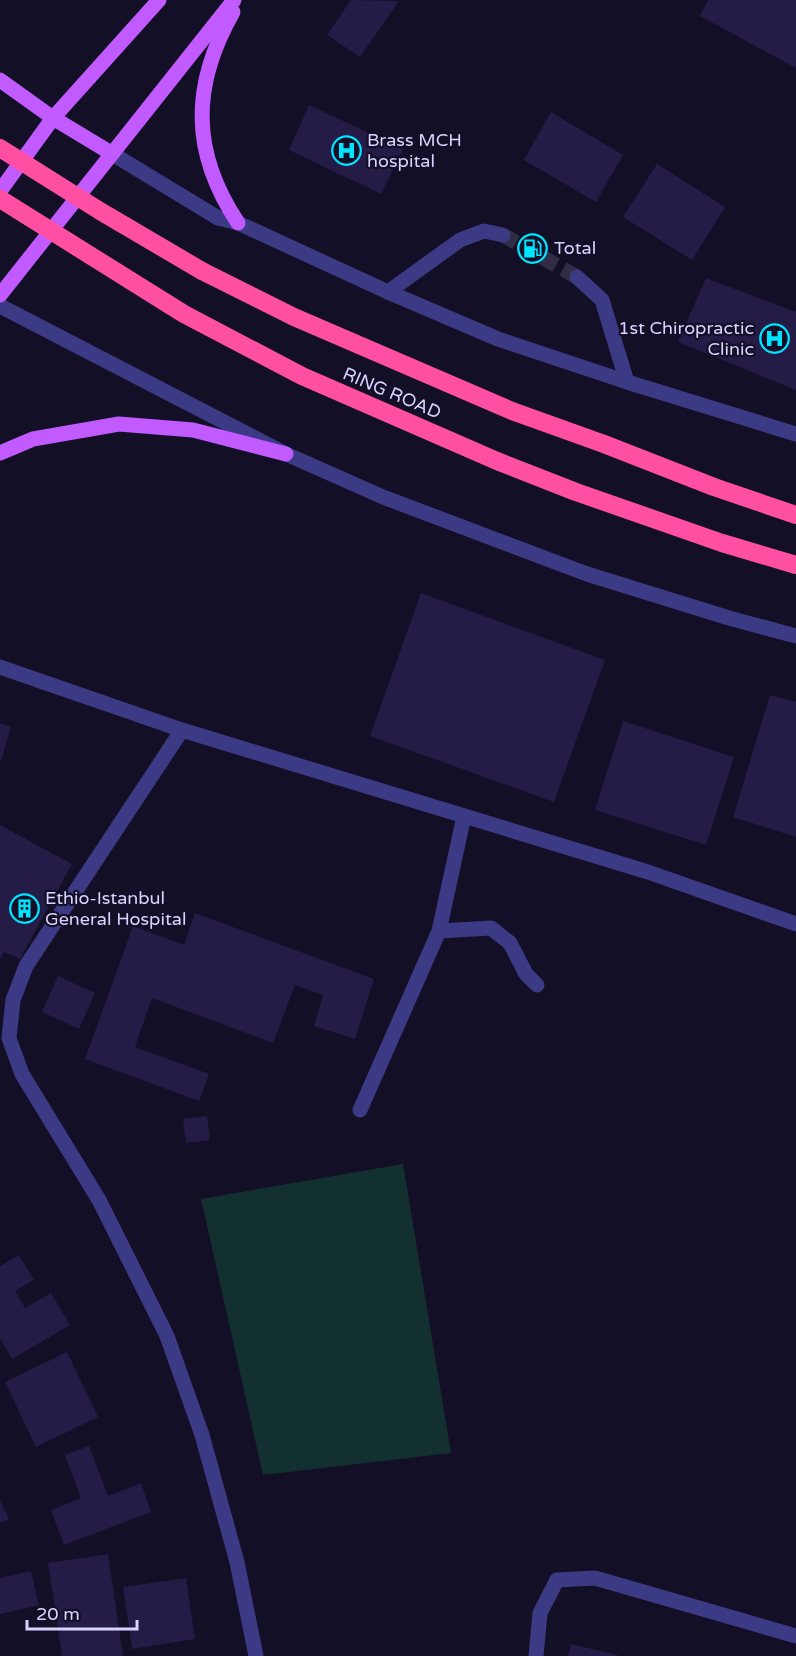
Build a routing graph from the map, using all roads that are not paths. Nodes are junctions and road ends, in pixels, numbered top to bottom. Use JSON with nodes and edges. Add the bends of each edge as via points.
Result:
{"nodes":[{"id":1,"x":159,"y":0,"type":"edge"},
{"id":2,"x":234,"y":0,"type":"edge"},
{"id":3,"x":240,"y":0,"type":"edge"},
{"id":4,"x":0,"y":80,"type":"edge"},
{"id":5,"x":53,"y":118,"type":"junction"},
{"id":6,"x":0,"y":148,"type":"edge"},
{"id":7,"x":111,"y":153,"type":"junction"},
{"id":8,"x":0,"y":191,"type":"edge"},
{"id":9,"x":0,"y":199,"type":"edge"},
{"id":10,"x":237,"y":223,"type":"junction"},
{"id":11,"x":503,"y":234,"type":"tunnel mouth"},
{"id":12,"x":577,"y":277,"type":"tunnel mouth"},
{"id":13,"x":388,"y":292,"type":"junction"},
{"id":14,"x":0,"y":295,"type":"edge"},
{"id":15,"x":0,"y":306,"type":"edge"},
{"id":16,"x":627,"y":382,"type":"junction"},
{"id":17,"x":796,"y":434,"type":"edge"},
{"id":18,"x":0,"y":453,"type":"edge"},
{"id":19,"x":286,"y":454,"type":"junction"},
{"id":20,"x":796,"y":514,"type":"edge"},
{"id":21,"x":796,"y":565,"type":"edge"},
{"id":22,"x":796,"y":636,"type":"edge"},
{"id":23,"x":0,"y":667,"type":"edge"},
{"id":24,"x":182,"y":730,"type":"junction"},
{"id":25,"x":464,"y":816,"type":"junction"},
{"id":26,"x":796,"y":924,"type":"edge"},
{"id":27,"x":439,"y":931,"type":"junction"},
{"id":28,"x":537,"y":985,"type":"dead end"},
{"id":29,"x":360,"y":1110,"type":"dead end"},
{"id":30,"x":796,"y":1636,"type":"edge"},
{"id":31,"x":256,"y":1656,"type":"edge"},
{"id":32,"x":536,"y":1656,"type":"edge"}],
"edges":[{"from":1,"to":5,"type":"main road"},
{"from":2,"to":7,"type":"main road"},
{"from":3,"to":10,"type":"main road","via":[[210,63],[202,104],[202,140],[208,167]]},
{"from":4,"to":5,"type":"main road"},
{"from":5,"to":7,"type":"main road"},
{"from":5,"to":8,"type":"main road"},
{"from":6,"to":20,"type":"highway","name":"RING ROAD","bridge":true,"via":[[201,271],[294,317],[512,411],[714,488]]},
{"from":7,"to":10,"type":"street","via":[[218,218]]},
{"from":7,"to":14,"type":"main road"},
{"from":9,"to":21,"type":"highway","name":"RING ROAD","bridge":true,"via":[[184,314],[302,376],[576,492]]},
{"from":10,"to":13,"type":"street"},
{"from":11,"to":13,"type":"street","via":[[484,231],[460,240]]},
{"from":12,"to":16,"type":"street","via":[[602,300]]},
{"from":13,"to":16,"type":"street","via":[[498,339]]},
{"from":15,"to":19,"type":"street"},
{"from":16,"to":17,"type":"street"},
{"from":18,"to":19,"type":"main road","via":[[33,439],[119,424],[193,430]]},
{"from":19,"to":22,"type":"street","via":[[382,497],[587,574]]},
{"from":23,"to":24,"type":"street"},
{"from":24,"to":25,"type":"street"},
{"from":24,"to":31,"type":"street","via":[[26,966],[14,1000],[9,1038],[22,1074],[99,1200],[167,1336],[202,1436],[237,1562]]},
{"from":25,"to":26,"type":"street","via":[[648,872]]},
{"from":25,"to":27,"type":"street"},
{"from":27,"to":28,"type":"street","via":[[491,928],[510,943],[526,974]]},
{"from":27,"to":29,"type":"street"},
{"from":30,"to":32,"type":"street","via":[[595,1578],[556,1580],[540,1613]]}]}
